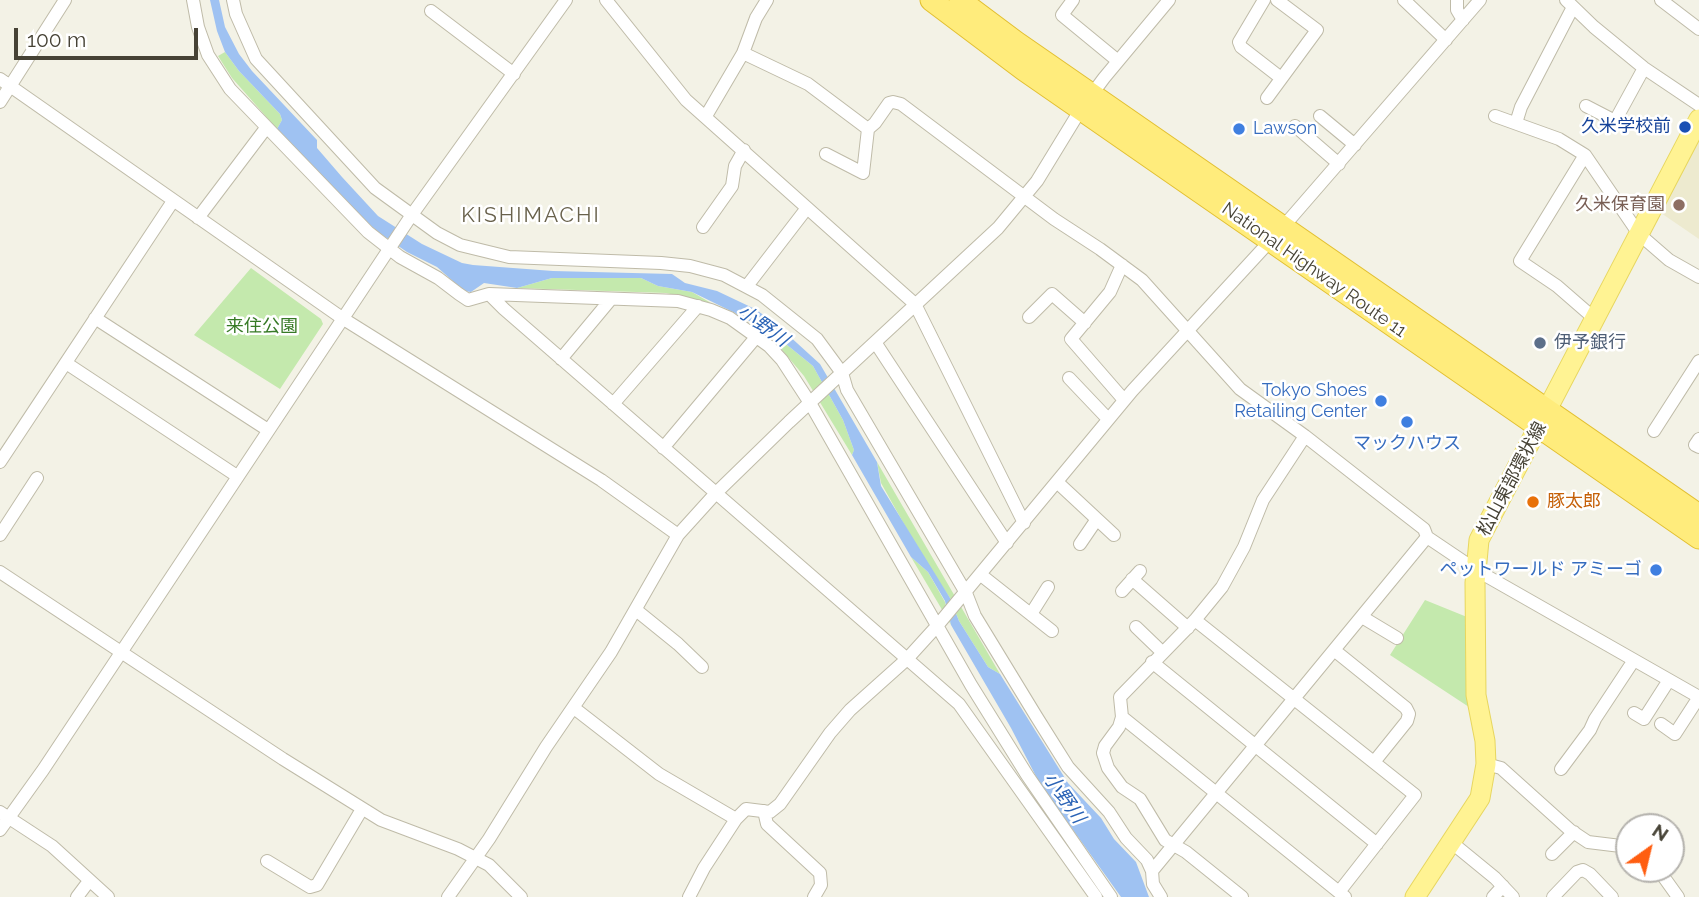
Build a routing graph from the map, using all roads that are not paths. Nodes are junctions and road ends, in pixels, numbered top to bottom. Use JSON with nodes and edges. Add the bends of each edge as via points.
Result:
{"nodes":[{"id":1,"x":65,"y":0,"type":"edge"},
{"id":2,"x":193,"y":0,"type":"edge"},
{"id":3,"x":233,"y":0,"type":"edge"},
{"id":4,"x":566,"y":0,"type":"edge"},
{"id":5,"x":606,"y":0,"type":"edge"},
{"id":6,"x":768,"y":0,"type":"edge"},
{"id":7,"x":931,"y":0,"type":"edge"},
{"id":8,"x":960,"y":0,"type":"edge"},
{"id":9,"x":1073,"y":0,"type":"edge"},
{"id":10,"x":1169,"y":0,"type":"edge"},
{"id":11,"x":1264,"y":0,"type":"edge"},
{"id":12,"x":1277,"y":0,"type":"edge"},
{"id":13,"x":1404,"y":0,"type":"edge"},
{"id":14,"x":1457,"y":0,"type":"edge"},
{"id":15,"x":1480,"y":0,"type":"edge"},
{"id":16,"x":1661,"y":0,"type":"edge"},
{"id":17,"x":1570,"y":3,"type":"edge"},
{"id":18,"x":431,"y":11,"type":"dead end"},
{"id":19,"x":1463,"y":20,"type":"junction"},
{"id":20,"x":1699,"y":30,"type":"edge"},
{"id":21,"x":1446,"y":40,"type":"junction"},
{"id":22,"x":743,"y":53,"type":"junction"},
{"id":23,"x":1118,"y":61,"type":"junction"},
{"id":24,"x":1644,"y":68,"type":"junction"},
{"id":25,"x":514,"y":74,"type":"junction"},
{"id":26,"x":1281,"y":78,"type":"junction"},
{"id":27,"x":5,"y":83,"type":"edge"},
{"id":28,"x":1267,"y":98,"type":"dead end"},
{"id":29,"x":0,"y":102,"type":"edge"},
{"id":30,"x":1086,"y":102,"type":"junction"},
{"id":31,"x":1699,"y":105,"type":"edge"},
{"id":32,"x":1586,"y":106,"type":"dead end"},
{"id":33,"x":706,"y":116,"type":"junction"},
{"id":34,"x":1320,"y":116,"type":"dead end"},
{"id":35,"x":1495,"y":116,"type":"dead end"},
{"id":36,"x":1699,"y":119,"type":"edge"},
{"id":37,"x":1516,"y":123,"type":"junction"},
{"id":38,"x":1296,"y":126,"type":"dead end"},
{"id":39,"x":266,"y":128,"type":"junction"},
{"id":40,"x":868,"y":129,"type":"junction"},
{"id":41,"x":1355,"y":145,"type":"junction"},
{"id":42,"x":744,"y":150,"type":"junction"},
{"id":43,"x":826,"y":154,"type":"dead end"},
{"id":44,"x":1585,"y":155,"type":"junction"},
{"id":45,"x":1339,"y":164,"type":"junction"},
{"id":46,"x":1026,"y":196,"type":"junction"},
{"id":47,"x":173,"y":201,"type":"junction"},
{"id":48,"x":807,"y":208,"type":"junction"},
{"id":49,"x":198,"y":218,"type":"junction"},
{"id":50,"x":410,"y":219,"type":"junction"},
{"id":51,"x":703,"y":227,"type":"dead end"},
{"id":52,"x":1278,"y":234,"type":"junction"},
{"id":53,"x":1639,"y":234,"type":"junction"},
{"id":54,"x":390,"y":248,"type":"junction"},
{"id":55,"x":1122,"y":265,"type":"junction"},
{"id":56,"x":1699,"y":277,"type":"edge"},
{"id":57,"x":747,"y":286,"type":"junction"},
{"id":58,"x":489,"y":294,"type":"junction"},
{"id":59,"x":611,"y":299,"type":"junction"},
{"id":60,"x":915,"y":304,"type":"junction"},
{"id":61,"x":698,"y":306,"type":"junction"},
{"id":62,"x":1032,"y":309,"type":"dead end"},
{"id":63,"x":95,"y":318,"type":"junction"},
{"id":64,"x":342,"y":318,"type":"junction"},
{"id":65,"x":1595,"y":319,"type":"junction"},
{"id":66,"x":1085,"y":323,"type":"junction"},
{"id":67,"x":1186,"y":331,"type":"junction"},
{"id":68,"x":757,"y":336,"type":"junction"},
{"id":69,"x":875,"y":342,"type":"junction"},
{"id":70,"x":561,"y":359,"type":"junction"},
{"id":71,"x":1699,"y":361,"type":"edge"},
{"id":72,"x":66,"y":363,"type":"junction"},
{"id":73,"x":840,"y":375,"type":"junction"},
{"id":74,"x":1069,"y":378,"type":"dead end"},
{"id":75,"x":1124,"y":400,"type":"junction"},
{"id":76,"x":811,"y":402,"type":"junction"},
{"id":77,"x":613,"y":404,"type":"junction"},
{"id":78,"x":1108,"y":419,"type":"junction"},
{"id":79,"x":1543,"y":419,"type":"junction"},
{"id":80,"x":268,"y":430,"type":"junction"},
{"id":81,"x":1654,"y":431,"type":"dead end"},
{"id":82,"x":1305,"y":436,"type":"junction"},
{"id":83,"x":1699,"y":439,"type":"edge"},
{"id":84,"x":1699,"y":447,"type":"edge"},
{"id":85,"x":663,"y":448,"type":"junction"},
{"id":86,"x":0,"y":462,"type":"edge"},
{"id":87,"x":237,"y":476,"type":"junction"},
{"id":88,"x":37,"y":478,"type":"dead end"},
{"id":89,"x":1057,"y":482,"type":"junction"},
{"id":90,"x":716,"y":493,"type":"junction"},
{"id":91,"x":1699,"y":515,"type":"edge"},
{"id":92,"x":1097,"y":519,"type":"junction"},
{"id":93,"x":1024,"y":523,"type":"junction"},
{"id":94,"x":678,"y":534,"type":"junction"},
{"id":95,"x":0,"y":535,"type":"edge"},
{"id":96,"x":1114,"y":535,"type":"dead end"},
{"id":97,"x":1427,"y":537,"type":"junction"},
{"id":98,"x":1699,"y":538,"type":"edge"},
{"id":99,"x":1007,"y":543,"type":"junction"},
{"id":100,"x":1080,"y":544,"type":"dead end"},
{"id":101,"x":1476,"y":570,"type":"junction"},
{"id":102,"x":0,"y":572,"type":"edge"},
{"id":103,"x":981,"y":575,"type":"junction"},
{"id":104,"x":1048,"y":587,"type":"dead end"},
{"id":105,"x":1122,"y":590,"type":"dead end"},
{"id":106,"x":964,"y":594,"type":"junction"},
{"id":107,"x":636,"y":610,"type":"junction"},
{"id":108,"x":1031,"y":614,"type":"junction"},
{"id":109,"x":1362,"y":617,"type":"junction"},
{"id":110,"x":939,"y":623,"type":"junction"},
{"id":111,"x":1191,"y":624,"type":"junction"},
{"id":112,"x":1136,"y":627,"type":"dead end"},
{"id":113,"x":1052,"y":631,"type":"dead end"},
{"id":114,"x":1397,"y":638,"type":"dead end"},
{"id":115,"x":1334,"y":650,"type":"junction"},
{"id":116,"x":121,"y":651,"type":"junction"},
{"id":117,"x":1162,"y":652,"type":"junction"},
{"id":118,"x":907,"y":659,"type":"junction"},
{"id":119,"x":1634,"y":660,"type":"junction"},
{"id":120,"x":1152,"y":662,"type":"junction"},
{"id":121,"x":702,"y":667,"type":"dead end"},
{"id":122,"x":1669,"y":680,"type":"junction"},
{"id":123,"x":1699,"y":697,"type":"edge"},
{"id":124,"x":1295,"y":698,"type":"junction"},
{"id":125,"x":574,"y":708,"type":"junction"},
{"id":126,"x":1634,"y":713,"type":"dead end"},
{"id":127,"x":1122,"y":717,"type":"junction"},
{"id":128,"x":1661,"y":724,"type":"dead end"},
{"id":129,"x":1255,"y":745,"type":"junction"},
{"id":130,"x":1374,"y":762,"type":"junction"},
{"id":131,"x":1486,"y":764,"type":"junction"},
{"id":132,"x":1561,"y":769,"type":"dead end"},
{"id":133,"x":1216,"y":793,"type":"junction"},
{"id":134,"x":362,"y":809,"type":"junction"},
{"id":135,"x":764,"y":811,"type":"junction"},
{"id":136,"x":4,"y":815,"type":"edge"},
{"id":137,"x":736,"y":819,"type":"junction"},
{"id":138,"x":0,"y":830,"type":"edge"},
{"id":139,"x":1574,"y":832,"type":"junction"},
{"id":140,"x":1451,"y":842,"type":"junction"},
{"id":141,"x":1377,"y":844,"type":"junction"},
{"id":142,"x":1615,"y":845,"type":"edge"},
{"id":143,"x":1172,"y":846,"type":"junction"},
{"id":144,"x":1552,"y":854,"type":"dead end"},
{"id":145,"x":475,"y":857,"type":"junction"},
{"id":146,"x":267,"y":861,"type":"dead end"},
{"id":147,"x":1152,"y":871,"type":"junction"},
{"id":148,"x":89,"y":881,"type":"junction"},
{"id":149,"x":1503,"y":886,"type":"junction"},
{"id":150,"x":1342,"y":894,"type":"edge"},
{"id":151,"x":77,"y":897,"type":"edge"},
{"id":152,"x":108,"y":897,"type":"edge"},
{"id":153,"x":448,"y":897,"type":"edge"},
{"id":154,"x":521,"y":897,"type":"edge"},
{"id":155,"x":689,"y":897,"type":"edge"},
{"id":156,"x":814,"y":897,"type":"edge"},
{"id":157,"x":1097,"y":897,"type":"edge"},
{"id":158,"x":1111,"y":897,"type":"edge"},
{"id":159,"x":1161,"y":897,"type":"edge"},
{"id":160,"x":1242,"y":897,"type":"edge"},
{"id":161,"x":1415,"y":897,"type":"edge"},
{"id":162,"x":1493,"y":897,"type":"edge"},
{"id":163,"x":1513,"y":897,"type":"edge"},
{"id":164,"x":1553,"y":897,"type":"edge"},
{"id":165,"x":1612,"y":897,"type":"edge"}],
"edges":[{"from":1,"to":27,"type":"street"},
{"from":2,"to":39,"type":"street","via":[[208,55],[230,89]]},
{"from":3,"to":50,"type":"street","via":[[256,59],[375,188]]},
{"from":4,"to":25,"type":"street"},
{"from":5,"to":33,"type":"street","via":[[667,79]]},
{"from":6,"to":22,"type":"street"},
{"from":7,"to":30,"type":"highway","name":"National Highway Route 11"},
{"from":8,"to":30,"type":"highway","name":"National Highway Route 11"},
{"from":9,"to":23,"type":"street","via":[[1062,15]]},
{"from":10,"to":23,"type":"street"},
{"from":11,"to":26,"type":"street","via":[[1239,42]]},
{"from":12,"to":26,"type":"street","via":[[1317,30]]},
{"from":13,"to":21,"type":"street"},
{"from":14,"to":19,"type":"street"},
{"from":15,"to":19,"type":"street"},
{"from":16,"to":20,"type":"street"},
{"from":17,"to":24,"type":"street"},
{"from":17,"to":37,"type":"street"},
{"from":18,"to":25,"type":"street"},
{"from":19,"to":21,"type":"street"},
{"from":21,"to":41,"type":"street"},
{"from":22,"to":33,"type":"street"},
{"from":22,"to":40,"type":"street","via":[[808,84]]},
{"from":23,"to":30,"type":"street"},
{"from":24,"to":31,"type":"street"},
{"from":24,"to":32,"type":"street","via":[[1615,121]]},
{"from":25,"to":50,"type":"street"},
{"from":26,"to":28,"type":"street"},
{"from":27,"to":29,"type":"street"},
{"from":27,"to":47,"type":"street"},
{"from":30,"to":46,"type":"street"},
{"from":30,"to":52,"type":"highway","name":"National Highway Route 11"},
{"from":33,"to":42,"type":"street"},
{"from":34,"to":41,"type":"street"},
{"from":35,"to":37,"type":"street"},
{"from":36,"to":53,"type":"main road","name":"松山東部環状線"},
{"from":37,"to":44,"type":"street","via":[[1559,139]]},
{"from":38,"to":45,"type":"street"},
{"from":39,"to":49,"type":"street"},
{"from":39,"to":54,"type":"street","via":[[339,205]]},
{"from":40,"to":43,"type":"street","via":[[863,173]]},
{"from":40,"to":46,"type":"street","via":[[889,103],[901,104]]},
{"from":41,"to":45,"type":"street"},
{"from":42,"to":48,"type":"street"},
{"from":42,"to":51,"type":"street","via":[[732,186]]},
{"from":44,"to":53,"type":"street"},
{"from":44,"to":65,"type":"street","via":[[1520,261]]},
{"from":45,"to":52,"type":"street"},
{"from":46,"to":55,"type":"street"},
{"from":46,"to":60,"type":"street"},
{"from":47,"to":49,"type":"street"},
{"from":47,"to":63,"type":"street"},
{"from":48,"to":57,"type":"street"},
{"from":48,"to":60,"type":"street"},
{"from":49,"to":64,"type":"street"},
{"from":50,"to":54,"type":"street"},
{"from":50,"to":57,"type":"street","via":[[460,245],[509,257],[680,265],[724,275]]},
{"from":52,"to":67,"type":"street"},
{"from":52,"to":79,"type":"highway","name":"National Highway Route 11"},
{"from":53,"to":56,"type":"street","via":[[1669,260]]},
{"from":53,"to":65,"type":"main road","name":"松山東部環状線"},
{"from":54,"to":58,"type":"street","via":[[468,300]]},
{"from":54,"to":64,"type":"street"},
{"from":55,"to":66,"type":"street","via":[[1110,292]]},
{"from":55,"to":67,"type":"street","via":[[1142,280]]},
{"from":57,"to":73,"type":"street","via":[[817,339]]},
{"from":58,"to":59,"type":"street"},
{"from":58,"to":70,"type":"street"},
{"from":59,"to":61,"type":"street"},
{"from":59,"to":70,"type":"street"},
{"from":60,"to":69,"type":"street"},
{"from":60,"to":93,"type":"street"},
{"from":61,"to":68,"type":"street","via":[[730,318]]},
{"from":61,"to":77,"type":"street"},
{"from":62,"to":66,"type":"street","via":[[1052,294]]},
{"from":63,"to":72,"type":"street"},
{"from":63,"to":80,"type":"street"},
{"from":64,"to":80,"type":"street"},
{"from":64,"to":94,"type":"street","via":[[601,480]]},
{"from":65,"to":79,"type":"main road","name":"松山東部環状線"},
{"from":66,"to":75,"type":"street","via":[[1071,340]]},
{"from":67,"to":75,"type":"street"},
{"from":67,"to":82,"type":"street","via":[[1240,389]]},
{"from":68,"to":76,"type":"street","via":[[782,360]]},
{"from":68,"to":85,"type":"street"},
{"from":69,"to":73,"type":"street"},
{"from":69,"to":99,"type":"street"},
{"from":70,"to":77,"type":"street"},
{"from":71,"to":81,"type":"street"},
{"from":72,"to":86,"type":"street"},
{"from":72,"to":87,"type":"street"},
{"from":73,"to":76,"type":"street"},
{"from":73,"to":106,"type":"street"},
{"from":74,"to":78,"type":"street"},
{"from":75,"to":78,"type":"street"},
{"from":76,"to":90,"type":"street"},
{"from":76,"to":110,"type":"street"},
{"from":77,"to":85,"type":"street"},
{"from":78,"to":89,"type":"street"},
{"from":79,"to":91,"type":"highway","name":"National Highway Route 11"},
{"from":79,"to":98,"type":"highway","name":"National Highway Route 11"},
{"from":79,"to":101,"type":"main road","name":"松山東部環状線","via":[[1479,540]]},
{"from":80,"to":87,"type":"street"},
{"from":82,"to":97,"type":"street","via":[[1424,529]]},
{"from":82,"to":111,"type":"street","via":[[1263,500],[1222,587]]},
{"from":83,"to":84,"type":"street","via":[[1695,445]]},
{"from":85,"to":90,"type":"street"},
{"from":87,"to":116,"type":"street"},
{"from":88,"to":95,"type":"street"},
{"from":89,"to":92,"type":"street"},
{"from":89,"to":93,"type":"street"},
{"from":90,"to":94,"type":"street"},
{"from":90,"to":118,"type":"street"},
{"from":92,"to":96,"type":"street"},
{"from":92,"to":100,"type":"street"},
{"from":93,"to":99,"type":"street"},
{"from":94,"to":107,"type":"street"},
{"from":97,"to":101,"type":"street"},
{"from":97,"to":109,"type":"street"},
{"from":99,"to":103,"type":"street"},
{"from":101,"to":119,"type":"street"},
{"from":101,"to":131,"type":"main road","name":"松山東部環状線","via":[[1476,695]]},
{"from":102,"to":116,"type":"street"},
{"from":103,"to":106,"type":"street"},
{"from":103,"to":108,"type":"street"},
{"from":104,"to":108,"type":"street"},
{"from":105,"to":111,"type":"street","via":[[1136,575]]},
{"from":106,"to":110,"type":"street"},
{"from":106,"to":147,"type":"street","via":[[1068,767],[1109,812]]},
{"from":107,"to":121,"type":"street"},
{"from":107,"to":125,"type":"street"},
{"from":108,"to":113,"type":"street"},
{"from":109,"to":114,"type":"street"},
{"from":109,"to":115,"type":"street"},
{"from":110,"to":118,"type":"street"},
{"from":110,"to":158,"type":"street","via":[[1027,775]]},
{"from":111,"to":117,"type":"street"},
{"from":111,"to":124,"type":"street"},
{"from":112,"to":117,"type":"street"},
{"from":115,"to":124,"type":"street"},
{"from":115,"to":130,"type":"street","via":[[1409,713]]},
{"from":116,"to":134,"type":"street"},
{"from":116,"to":136,"type":"street"},
{"from":117,"to":120,"type":"street"},
{"from":118,"to":135,"type":"street","via":[[844,718],[780,804]]},
{"from":118,"to":157,"type":"street","via":[[967,712]]},
{"from":119,"to":122,"type":"street"},
{"from":119,"to":132,"type":"street"},
{"from":120,"to":127,"type":"street","via":[[1120,697]]},
{"from":120,"to":129,"type":"street"},
{"from":122,"to":123,"type":"street"},
{"from":122,"to":126,"type":"street","via":[[1644,719]]},
{"from":123,"to":128,"type":"street","via":[[1675,734]]},
{"from":124,"to":129,"type":"street"},
{"from":124,"to":130,"type":"street"},
{"from":125,"to":137,"type":"street","via":[[659,774]]},
{"from":125,"to":145,"type":"street"},
{"from":127,"to":133,"type":"street"},
{"from":127,"to":143,"type":"street","via":[[1105,746],[1104,760]]},
{"from":129,"to":133,"type":"street"},
{"from":129,"to":141,"type":"street"},
{"from":130,"to":141,"type":"street","via":[[1415,795]]},
{"from":131,"to":139,"type":"street","via":[[1501,768]]},
{"from":131,"to":140,"type":"main road","name":"松山東部環状線","via":[[1480,799]]},
{"from":133,"to":143,"type":"street"},
{"from":133,"to":150,"type":"street"},
{"from":134,"to":145,"type":"street"},
{"from":134,"to":146,"type":"street","via":[[317,885],[310,887]]},
{"from":135,"to":137,"type":"street","via":[[747,809]]},
{"from":135,"to":156,"type":"street","via":[[767,824],[820,873],[821,885]]},
{"from":136,"to":138,"type":"street"},
{"from":136,"to":148,"type":"street","via":[[52,846]]},
{"from":137,"to":155,"type":"street"},
{"from":139,"to":142,"type":"street","via":[[1588,842]]},
{"from":139,"to":144,"type":"street"},
{"from":140,"to":149,"type":"street"},
{"from":140,"to":161,"type":"main road","name":"松山東部環状線"},
{"from":141,"to":150,"type":"street"},
{"from":143,"to":147,"type":"street"},
{"from":143,"to":160,"type":"street"},
{"from":145,"to":153,"type":"street"},
{"from":145,"to":154,"type":"street"},
{"from":147,"to":159,"type":"street"},
{"from":148,"to":151,"type":"street"},
{"from":148,"to":152,"type":"street"},
{"from":149,"to":162,"type":"street"},
{"from":149,"to":163,"type":"street"},
{"from":164,"to":165,"type":"street","via":[[1583,870]]}]}
